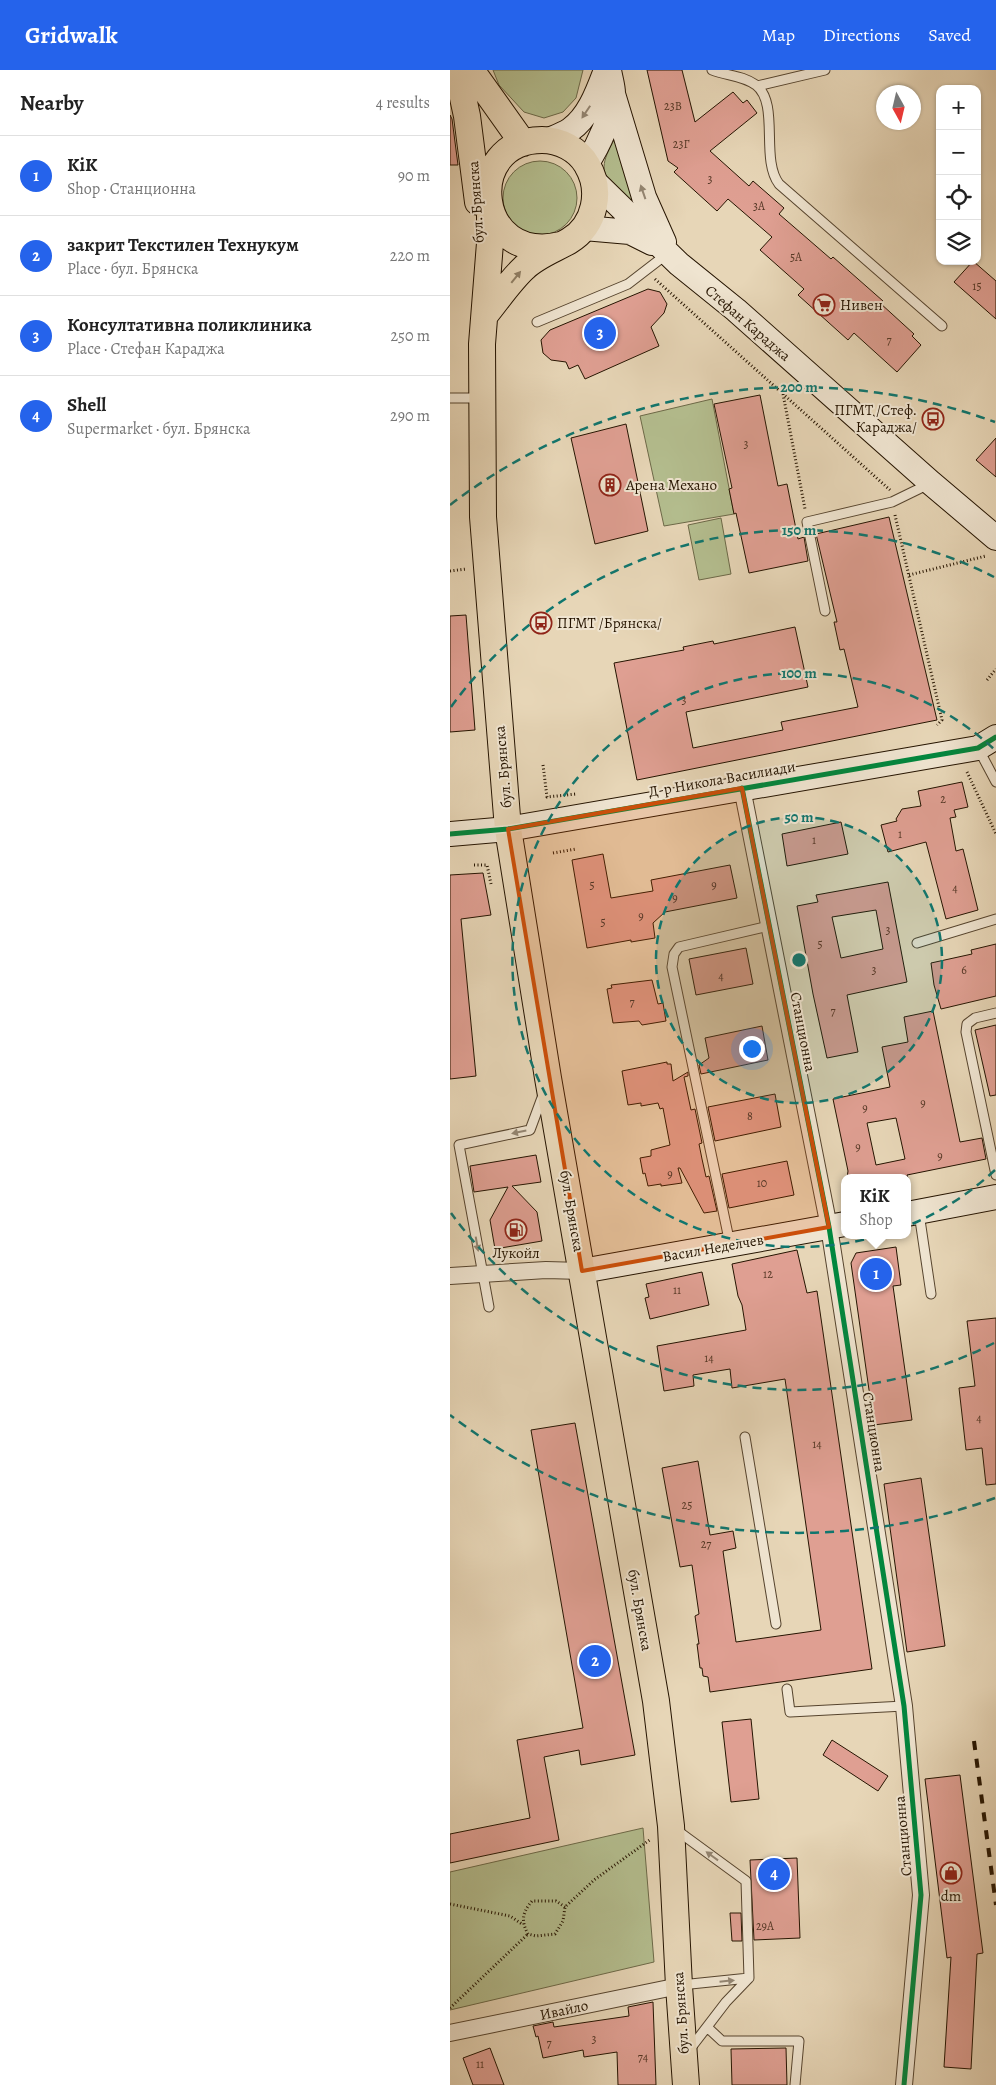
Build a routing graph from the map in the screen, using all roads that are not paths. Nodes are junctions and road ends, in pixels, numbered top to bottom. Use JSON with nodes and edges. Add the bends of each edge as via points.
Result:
{"nodes":[{"id":1,"x":457,"y":70,"type":"edge"},
{"id":2,"x":470,"y":70,"type":"edge"},
{"id":3,"x":607,"y":70,"type":"edge"},
{"id":4,"x":712,"y":70,"type":"edge"},
{"id":5,"x":825,"y":70,"type":"edge"},
{"id":6,"x":757,"y":86,"type":"junction"},
{"id":7,"x":613,"y":94,"type":"junction"},
{"id":8,"x":549,"y":140,"type":"junction"},
{"id":9,"x":523,"y":143,"type":"junction"},
{"id":10,"x":591,"y":173,"type":"junction"},
{"id":11,"x":489,"y":180,"type":"junction"},
{"id":12,"x":490,"y":210,"type":"junction"},
{"id":13,"x":584,"y":228,"type":"junction"},
{"id":14,"x":561,"y":245,"type":"junction"},
{"id":15,"x":669,"y":253,"type":"junction"},
{"id":16,"x":538,"y":322,"type":"dead end"},
{"id":17,"x":484,"y":325,"type":"junction"},
{"id":18,"x":942,"y":326,"type":"dead end"},
{"id":19,"x":450,"y":398,"type":"edge"},
{"id":20,"x":482,"y":398,"type":"junction"},
{"id":21,"x":931,"y":483,"type":"junction"},
{"id":22,"x":991,"y":547,"type":"edge"},
{"id":23,"x":825,"y":611,"type":"dead end"},
{"id":24,"x":987,"y":742,"type":"edge"},
{"id":25,"x":996,"y":782,"type":"edge"},
{"id":26,"x":742,"y":788,"type":"junction"},
{"id":27,"x":508,"y":828,"type":"junction"},
{"id":28,"x":450,"y":834,"type":"edge"},
{"id":29,"x":996,"y":919,"type":"edge"},
{"id":30,"x":769,"y":926,"type":"junction"},
{"id":31,"x":916,"y":943,"type":"dead end"},
{"id":32,"x":996,"y":1013,"type":"edge"},
{"id":33,"x":548,"y":1078,"type":"junction"},
{"id":34,"x":996,"y":1175,"type":"edge"},
{"id":35,"x":996,"y":1197,"type":"edge"},
{"id":36,"x":913,"y":1213,"type":"edge"},
{"id":37,"x":837,"y":1226,"type":"edge"},
{"id":38,"x":730,"y":1245,"type":"junction"},
{"id":39,"x":582,"y":1272,"type":"junction"},
{"id":40,"x":483,"y":1274,"type":"junction"},
{"id":41,"x":450,"y":1276,"type":"edge"},
{"id":42,"x":931,"y":1294,"type":"dead end"},
{"id":43,"x":489,"y":1307,"type":"dead end"},
{"id":44,"x":745,"y":1437,"type":"dead end"},
{"id":45,"x":776,"y":1624,"type":"dead end"},
{"id":46,"x":787,"y":1689,"type":"dead end"},
{"id":47,"x":904,"y":1706,"type":"junction"},
{"id":48,"x":671,"y":1826,"type":"junction"},
{"id":49,"x":750,"y":1978,"type":"junction"},
{"id":50,"x":679,"y":1986,"type":"junction"},
{"id":51,"x":707,"y":2027,"type":"junction"},
{"id":52,"x":450,"y":2033,"type":"edge"},
{"id":53,"x":684,"y":2058,"type":"junction"},
{"id":54,"x":686,"y":2085,"type":"edge"},
{"id":55,"x":795,"y":2085,"type":"edge"},
{"id":56,"x":904,"y":2085,"type":"edge"}],
"edges":[{"from":1,"to":17,"type":"main road","name":"бул. Брянска","via":[[468,116],[476,179]]},
{"from":2,"to":9,"type":"main road"},
{"from":2,"to":11,"type":"main road"},
{"from":3,"to":7,"type":"main road"},
{"from":3,"to":8,"type":"main road","one_way":true,"via":[[579,123]]},
{"from":4,"to":6,"type":"lane","via":[[738,75]]},
{"from":5,"to":6,"type":"lane"},
{"from":6,"to":18,"type":"lane","via":[[769,116],[773,177]]},
{"from":7,"to":10,"type":"main road"},
{"from":15,"to":7,"type":"main road","one_way":true,"via":[[644,197]]},
{"from":8,"to":9,"type":"main road"},
{"from":8,"to":10,"type":"main road","via":[[576,152]]},
{"from":9,"to":11,"type":"main road","via":[[502,157]]},
{"from":10,"to":13,"type":"main road","via":[[595,206]]},
{"from":10,"to":15,"type":"main road","name":"Стефан Караджа"},
{"from":11,"to":12,"type":"main road"},
{"from":12,"to":14,"type":"main road","via":[[502,231],[524,245],[536,248]]},
{"from":12,"to":17,"type":"main road"},
{"from":13,"to":14,"type":"main road"},
{"from":13,"to":15,"type":"main road","via":[[630,232]]},
{"from":17,"to":14,"type":"main road","one_way":true,"via":[[524,267]]},
{"from":15,"to":16,"type":"lane","via":[[628,284]]},
{"from":15,"to":21,"type":"main road","name":"Стефан Караджа"},
{"from":17,"to":20,"type":"main road","name":"бул. Брянска"},
{"from":19,"to":20,"type":"lane"},
{"from":20,"to":27,"type":"main road","name":"бул. Брянска","via":[[483,517]]},
{"from":21,"to":22,"type":"main road","name":"Стефан Караджа"},
{"from":21,"to":23,"type":"lane","via":[[892,502],[807,522]]},
{"from":24,"to":25,"type":"lane"},
{"from":24,"to":26,"type":"main road","name":"Д-р Никола Василиади"},
{"from":26,"to":27,"type":"main road","name":"Д-р Никола Василиади"},
{"from":26,"to":30,"type":"street","name":"Станционна"},
{"from":27,"to":28,"type":"main road","name":"Д-р Никола Василиади"},
{"from":27,"to":33,"type":"main road","name":"бул. Брянска"},
{"from":29,"to":31,"type":"lane"},
{"from":30,"to":37,"type":"street","name":"Станционна"},
{"from":30,"to":38,"type":"lane","via":[[679,947],[672,967]]},
{"from":32,"to":34,"type":"lane","via":[[975,1018],[967,1024],[966,1032]]},
{"from":33,"to":39,"type":"main road","name":"бул. Брянска"},
{"from":33,"to":40,"type":"lane","one_way":true,"via":[[530,1130],[460,1145]]},
{"from":35,"to":36,"type":"main road"},
{"from":36,"to":42,"type":"lane"},
{"from":37,"to":38,"type":"main road","name":"Васил Неделчев"},
{"from":37,"to":47,"type":"street","name":"Станционна"},
{"from":38,"to":39,"type":"main road","name":"Васил Неделчев"},
{"from":39,"to":40,"type":"street","via":[[546,1270]]},
{"from":39,"to":48,"type":"main road","name":"бул. Брянска","via":[[656,1701]]},
{"from":40,"to":41,"type":"street"},
{"from":40,"to":43,"type":"lane"},
{"from":44,"to":45,"type":"lane"},
{"from":46,"to":47,"type":"lane","via":[[790,1712]]},
{"from":47,"to":56,"type":"street","name":"Станционна","via":[[921,1896]]},
{"from":49,"to":48,"type":"lane","one_way":true,"via":[[746,1881]]},
{"from":48,"to":50,"type":"main road","name":"бул. Брянска"},
{"from":50,"to":49,"type":"lane","one_way":true},
{"from":49,"to":51,"type":"lane"},
{"from":50,"to":52,"type":"street","name":"Ивайло"},
{"from":50,"to":53,"type":"main road","name":"бул. Брянска"},
{"from":51,"to":53,"type":"lane"},
{"from":51,"to":55,"type":"lane","via":[[722,2041],[799,2042]]},
{"from":53,"to":54,"type":"main road","name":"бул. Брянска"}]}
